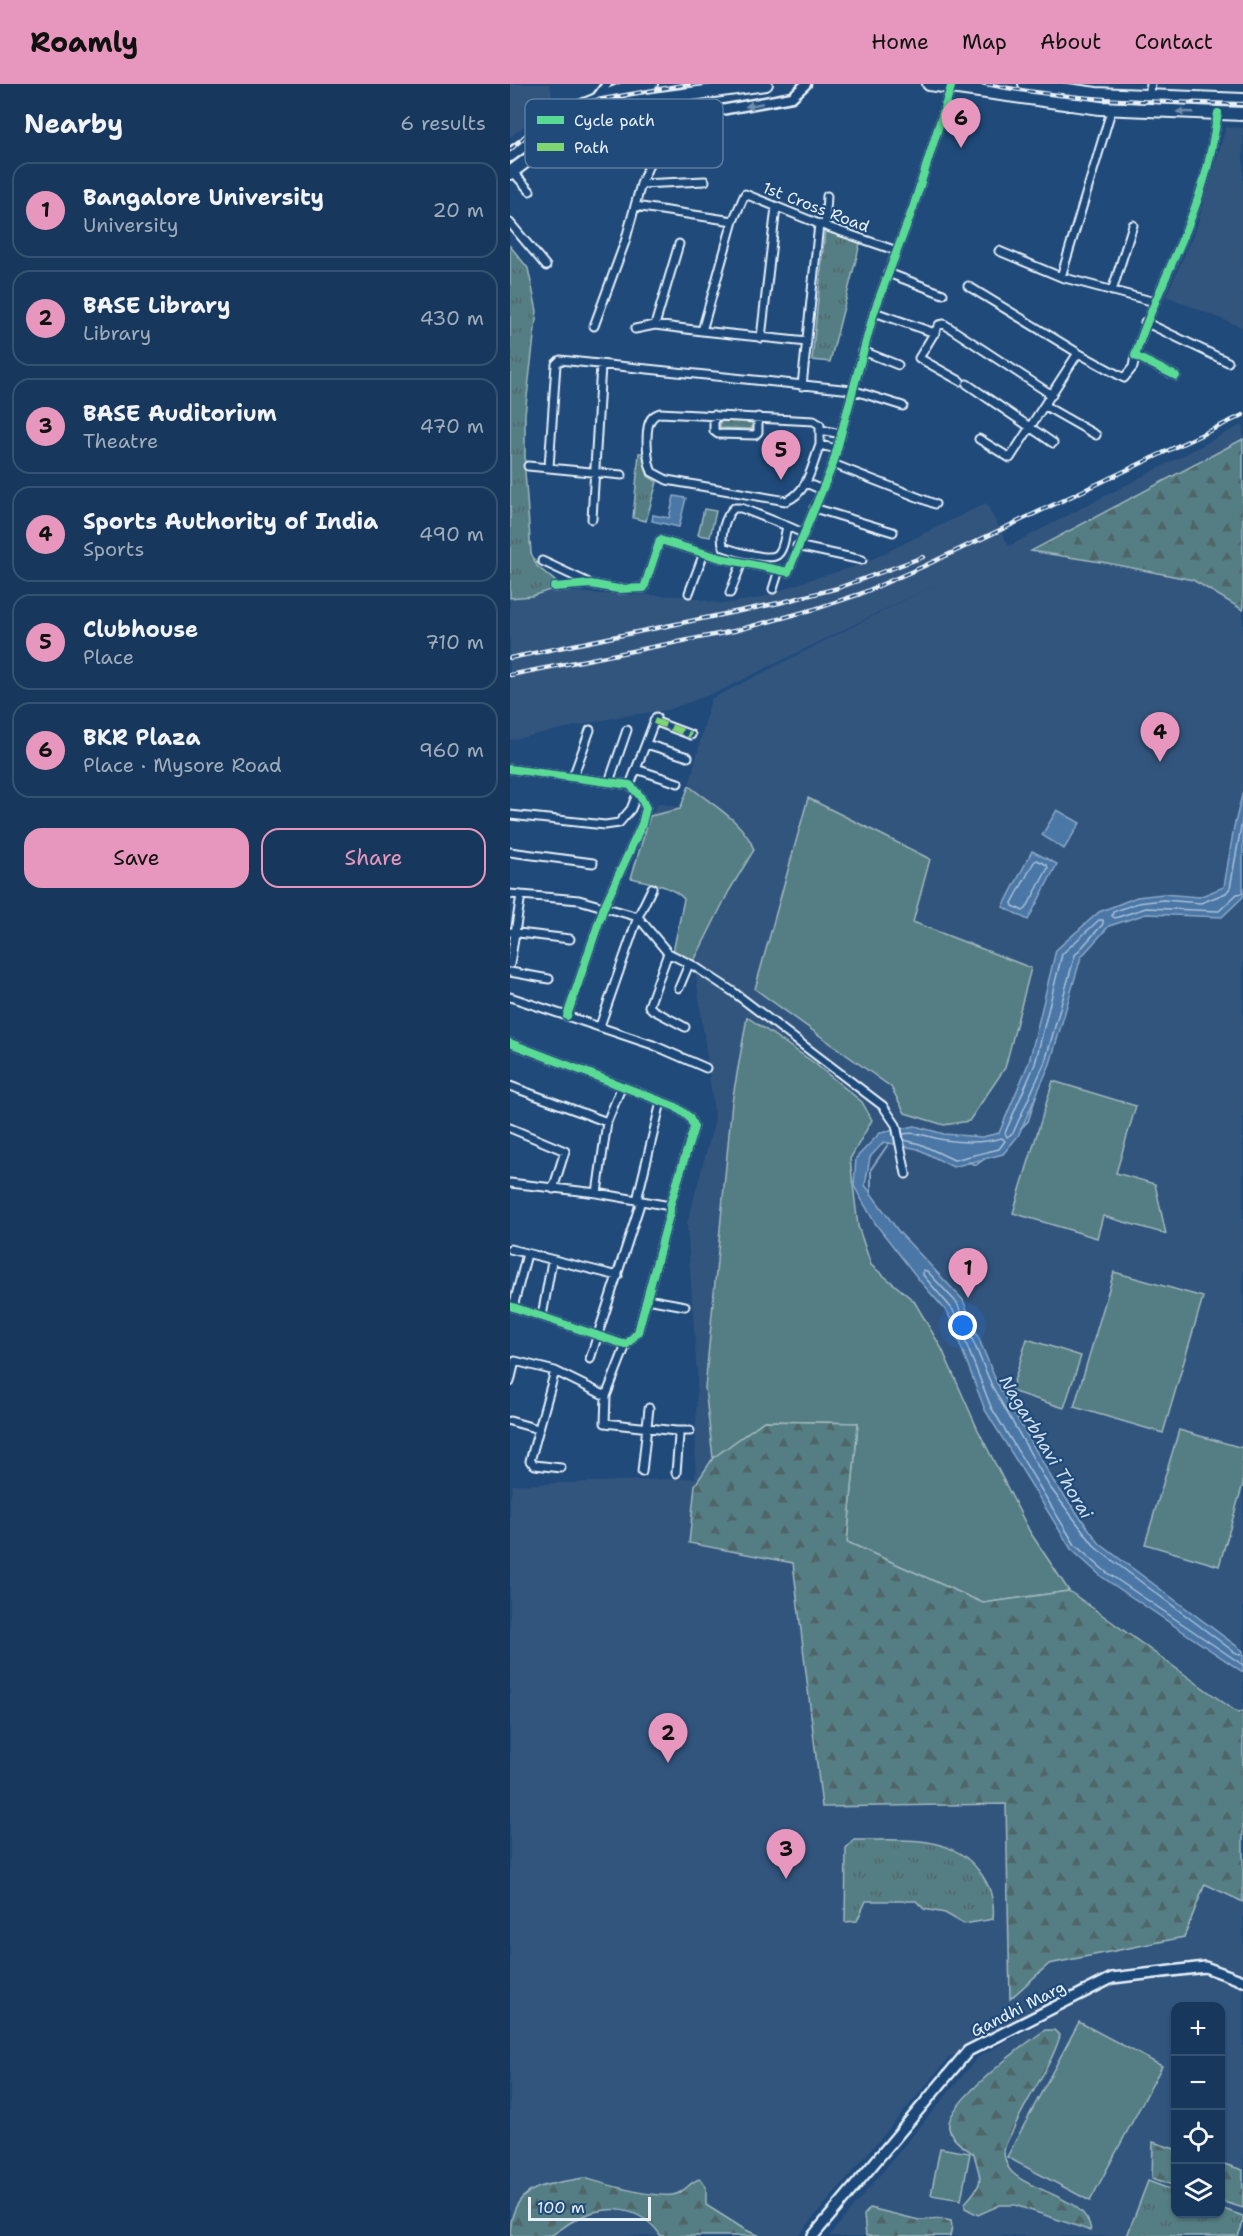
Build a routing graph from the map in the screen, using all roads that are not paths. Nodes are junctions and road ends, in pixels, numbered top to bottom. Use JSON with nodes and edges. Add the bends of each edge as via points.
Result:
{"nodes":[{"id":1,"x":607,"y":84,"type":"edge"},
{"id":2,"x":651,"y":84,"type":"edge"},
{"id":3,"x":766,"y":84,"type":"edge"},
{"id":4,"x":806,"y":84,"type":"edge"},
{"id":5,"x":929,"y":84,"type":"edge"},
{"id":6,"x":1031,"y":84,"type":"edge"},
{"id":7,"x":951,"y":87,"type":"junction"},
{"id":8,"x":1150,"y":90,"type":"edge"},
{"id":9,"x":596,"y":99,"type":"edge"},
{"id":10,"x":601,"y":99,"type":"edge"},
{"id":11,"x":654,"y":99,"type":"edge"},
{"id":12,"x":1243,"y":100,"type":"edge"},
{"id":13,"x":1112,"y":108,"type":"junction"},
{"id":14,"x":723,"y":110,"type":"edge"},
{"id":15,"x":1218,"y":113,"type":"junction"},
{"id":16,"x":1243,"y":114,"type":"edge"},
{"id":17,"x":525,"y":144,"type":"edge"},
{"id":18,"x":510,"y":155,"type":"edge"},
{"id":19,"x":525,"y":162,"type":"edge"},
{"id":20,"x":648,"y":168,"type":"edge"},
{"id":21,"x":511,"y":172,"type":"edge"},
{"id":22,"x":705,"y":181,"type":"dead end"},
{"id":23,"x":641,"y":184,"type":"junction"},
{"id":24,"x":530,"y":191,"type":"dead end"},
{"id":25,"x":827,"y":196,"type":"dead end"},
{"id":26,"x":636,"y":206,"type":"junction"},
{"id":27,"x":776,"y":207,"type":"junction"},
{"id":28,"x":733,"y":221,"type":"junction"},
{"id":29,"x":510,"y":223,"type":"edge"},
{"id":30,"x":822,"y":225,"type":"junction"},
{"id":31,"x":1133,"y":225,"type":"dead end"},
{"id":32,"x":679,"y":244,"type":"dead end"},
{"id":33,"x":897,"y":251,"type":"junction"},
{"id":34,"x":999,"y":251,"type":"dead end"},
{"id":35,"x":546,"y":266,"type":"dead end"},
{"id":36,"x":888,"y":273,"type":"junction"},
{"id":37,"x":1061,"y":277,"type":"junction"},
{"id":38,"x":968,"y":286,"type":"dead end"},
{"id":39,"x":1112,"y":291,"type":"junction"},
{"id":40,"x":943,"y":294,"type":"dead end"},
{"id":41,"x":1155,"y":302,"type":"junction"},
{"id":42,"x":874,"y":312,"type":"junction"},
{"id":43,"x":1145,"y":322,"type":"junction"},
{"id":44,"x":655,"y":325,"type":"junction"},
{"id":45,"x":594,"y":326,"type":"dead end"},
{"id":46,"x":635,"y":329,"type":"dead end"},
{"id":47,"x":702,"y":331,"type":"junction"},
{"id":48,"x":935,"y":333,"type":"junction"},
{"id":49,"x":761,"y":338,"type":"junction"},
{"id":50,"x":807,"y":342,"type":"junction"},
{"id":51,"x":863,"y":351,"type":"junction"},
{"id":52,"x":1078,"y":353,"type":"junction"},
{"id":53,"x":1135,"y":356,"type":"junction"},
{"id":54,"x":1228,"y":362,"type":"dead end"},
{"id":55,"x":601,"y":365,"type":"junction"},
{"id":56,"x":898,"y":365,"type":"dead end"},
{"id":57,"x":1176,"y":376,"type":"dead end"},
{"id":58,"x":802,"y":386,"type":"junction"},
{"id":59,"x":852,"y":390,"type":"junction"},
{"id":60,"x":1052,"y":395,"type":"junction"},
{"id":61,"x":903,"y":406,"type":"dead end"},
{"id":62,"x":1045,"y":406,"type":"junction"},
{"id":63,"x":714,"y":416,"type":"junction"},
{"id":64,"x":758,"y":417,"type":"junction"},
{"id":65,"x":1030,"y":427,"type":"junction"},
{"id":66,"x":821,"y":430,"type":"junction"},
{"id":67,"x":841,"y":434,"type":"junction"},
{"id":68,"x":1096,"y":435,"type":"dead end"},
{"id":69,"x":979,"y":439,"type":"dead end"},
{"id":70,"x":1053,"y":443,"type":"dead end"},
{"id":71,"x":820,"y":445,"type":"junction"},
{"id":72,"x":837,"y":449,"type":"junction"},
{"id":73,"x":833,"y":464,"type":"junction"},
{"id":74,"x":528,"y":466,"type":"dead end"},
{"id":75,"x":549,"y":467,"type":"junction"},
{"id":76,"x":595,"y":474,"type":"junction"},
{"id":77,"x":622,"y":475,"type":"dead end"},
{"id":78,"x":806,"y":483,"type":"junction"},
{"id":79,"x":822,"y":490,"type":"junction"},
{"id":80,"x":935,"y":504,"type":"dead end"},
{"id":81,"x":814,"y":508,"type":"junction"},
{"id":82,"x":592,"y":519,"type":"dead end"},
{"id":83,"x":787,"y":526,"type":"junction"},
{"id":84,"x":893,"y":532,"type":"dead end"},
{"id":85,"x":803,"y":533,"type":"junction"},
{"id":86,"x":797,"y":546,"type":"junction"},
{"id":87,"x":704,"y":553,"type":"junction"},
{"id":88,"x":862,"y":560,"type":"dead end"},
{"id":89,"x":542,"y":561,"type":"dead end"},
{"id":90,"x":742,"y":562,"type":"junction"},
{"id":91,"x":779,"y":570,"type":"junction"},
{"id":92,"x":591,"y":584,"type":"junction"},
{"id":93,"x":554,"y":588,"type":"dead end"},
{"id":94,"x":773,"y":589,"type":"dead end"},
{"id":95,"x":689,"y":593,"type":"dead end"},
{"id":96,"x":730,"y":593,"type":"dead end"},
{"id":97,"x":590,"y":730,"type":"dead end"},
{"id":98,"x":627,"y":730,"type":"dead end"},
{"id":99,"x":691,"y":735,"type":"dead end"},
{"id":100,"x":646,"y":744,"type":"junction"},
{"id":101,"x":688,"y":757,"type":"dead end"},
{"id":102,"x":636,"y":769,"type":"junction"},
{"id":103,"x":510,"y":770,"type":"edge"},
{"id":104,"x":573,"y":777,"type":"junction"},
{"id":105,"x":609,"y":782,"type":"junction"},
{"id":106,"x":678,"y":783,"type":"dead end"},
{"id":107,"x":630,"y":785,"type":"junction"},
{"id":108,"x":637,"y":794,"type":"junction"},
{"id":109,"x":510,"y":815,"type":"edge"},
{"id":110,"x":510,"y":852,"type":"edge"},
{"id":111,"x":593,"y":863,"type":"dead end"},
{"id":112,"x":652,"y":888,"type":"dead end"},
{"id":113,"x":510,"y":894,"type":"edge"},
{"id":114,"x":520,"y":895,"type":"junction"},
{"id":115,"x":604,"y":907,"type":"junction"},
{"id":116,"x":638,"y":917,"type":"junction"},
{"id":117,"x":513,"y":932,"type":"edge"},
{"id":118,"x":570,"y":939,"type":"dead end"},
{"id":119,"x":668,"y":953,"type":"junction"},
{"id":120,"x":510,"y":964,"type":"edge"},
{"id":121,"x":689,"y":964,"type":"junction"},
{"id":122,"x":510,"y":972,"type":"edge"},
{"id":123,"x":549,"y":979,"type":"dead end"},
{"id":124,"x":679,"y":988,"type":"dead end"},
{"id":125,"x":510,"y":997,"type":"edge"},
{"id":126,"x":567,"y":1016,"type":"junction"},
{"id":127,"x":600,"y":1026,"type":"junction"},
{"id":128,"x":685,"y":1027,"type":"dead end"},
{"id":129,"x":510,"y":1043,"type":"edge"},
{"id":130,"x":706,"y":1068,"type":"dead end"},
{"id":131,"x":510,"y":1086,"type":"edge"},
{"id":132,"x":621,"y":1088,"type":"junction"},
{"id":133,"x":661,"y":1102,"type":"junction"},
{"id":134,"x":607,"y":1122,"type":"junction"},
{"id":135,"x":510,"y":1128,"type":"edge"},
{"id":136,"x":906,"y":1174,"type":"dead end"},
{"id":137,"x":510,"y":1183,"type":"edge"},
{"id":138,"x":553,"y":1189,"type":"junction"},
{"id":139,"x":597,"y":1193,"type":"junction"},
{"id":140,"x":639,"y":1201,"type":"junction"},
{"id":141,"x":670,"y":1206,"type":"junction"},
{"id":142,"x":510,"y":1249,"type":"edge"},
{"id":143,"x":527,"y":1254,"type":"junction"},
{"id":144,"x":552,"y":1261,"type":"junction"},
{"id":145,"x":618,"y":1275,"type":"junction"},
{"id":146,"x":647,"y":1299,"type":"junction"},
{"id":147,"x":511,"y":1306,"type":"edge"},
{"id":148,"x":685,"y":1306,"type":"dead end"},
{"id":149,"x":542,"y":1316,"type":"junction"},
{"id":150,"x":598,"y":1334,"type":"junction"},
{"id":151,"x":626,"y":1345,"type":"junction"},
{"id":152,"x":590,"y":1359,"type":"dead end"},
{"id":153,"x":513,"y":1360,"type":"edge"},
{"id":154,"x":555,"y":1371,"type":"junction"},
{"id":155,"x":510,"y":1382,"type":"edge"},
{"id":156,"x":606,"y":1396,"type":"junction"},
{"id":157,"x":649,"y":1408,"type":"dead end"},
{"id":158,"x":510,"y":1421,"type":"edge"},
{"id":159,"x":647,"y":1428,"type":"junction"},
{"id":160,"x":538,"y":1429,"type":"junction"},
{"id":161,"x":676,"y":1431,"type":"junction"},
{"id":162,"x":690,"y":1431,"type":"dead end"},
{"id":163,"x":561,"y":1468,"type":"dead end"},
{"id":164,"x":642,"y":1472,"type":"dead end"},
{"id":165,"x":676,"y":1473,"type":"dead end"},
{"id":166,"x":1243,"y":1981,"type":"edge"},
{"id":167,"x":813,"y":2236,"type":"edge"}],
"edges":[{"from":1,"to":9,"type":"street"},
{"from":2,"to":10,"type":"highway","via":[[628,87]]},
{"from":3,"to":11,"type":"highway"},
{"from":4,"to":14,"type":"street","one_way":true,"via":[[792,97]]},
{"from":5,"to":7,"type":"highway"},
{"from":6,"to":8,"type":"highway","via":[[1096,94]]},
{"from":7,"to":13,"type":"highway"},
{"from":7,"to":33,"type":"street"},
{"from":8,"to":12,"type":"highway"},
{"from":15,"to":13,"type":"highway","one_way":true},
{"from":13,"to":37,"type":"street"},
{"from":15,"to":16,"type":"highway"},
{"from":15,"to":41,"type":"street","via":[[1206,176]]},
{"from":17,"to":18,"type":"highway"},
{"from":19,"to":21,"type":"highway"},
{"from":20,"to":23,"type":"street"},
{"from":21,"to":24,"type":"street"},
{"from":22,"to":23,"type":"street"},
{"from":23,"to":26,"type":"street"},
{"from":25,"to":30,"type":"street"},
{"from":26,"to":28,"type":"street"},
{"from":26,"to":45,"type":"street"},
{"from":27,"to":28,"type":"street","name":"1st Cross Road","via":[[745,194]]},
{"from":27,"to":30,"type":"street","name":"1st Cross Road"},
{"from":27,"to":49,"type":"street"},
{"from":28,"to":47,"type":"street"},
{"from":29,"to":35,"type":"street"},
{"from":30,"to":33,"type":"street","name":"1st Cross Road"},
{"from":30,"to":50,"type":"street"},
{"from":31,"to":39,"type":"street"},
{"from":32,"to":44,"type":"street"},
{"from":33,"to":36,"type":"street"},
{"from":34,"to":37,"type":"street"},
{"from":36,"to":40,"type":"street"},
{"from":36,"to":42,"type":"street"},
{"from":37,"to":39,"type":"street"},
{"from":38,"to":52,"type":"street"},
{"from":39,"to":41,"type":"street"},
{"from":41,"to":43,"type":"street"},
{"from":42,"to":48,"type":"street"},
{"from":42,"to":51,"type":"street"},
{"from":43,"to":53,"type":"street"},
{"from":43,"to":54,"type":"street"},
{"from":44,"to":46,"type":"street"},
{"from":44,"to":47,"type":"street"},
{"from":47,"to":49,"type":"street"},
{"from":48,"to":60,"type":"street","via":[[944,324]]},
{"from":48,"to":65,"type":"street","via":[[919,358]]},
{"from":49,"to":50,"type":"street"},
{"from":50,"to":58,"type":"street"},
{"from":51,"to":56,"type":"street"},
{"from":51,"to":59,"type":"street"},
{"from":52,"to":53,"type":"street","via":[[1125,378],[1133,368]]},
{"from":52,"to":60,"type":"street"},
{"from":53,"to":57,"type":"street"},
{"from":55,"to":58,"type":"street"},
{"from":55,"to":75,"type":"street","via":[[560,360],[556,364]]},
{"from":55,"to":76,"type":"street"},
{"from":58,"to":59,"type":"street"},
{"from":59,"to":61,"type":"street"},
{"from":59,"to":67,"type":"street"},
{"from":60,"to":62,"type":"street"},
{"from":62,"to":65,"type":"street"},
{"from":62,"to":68,"type":"street"},
{"from":63,"to":64,"type":"street"},
{"from":63,"to":64,"type":"street","via":[[714,431],[718,434],[755,435]]},
{"from":63,"to":78,"type":"street","via":[[653,416],[647,452],[652,472],[667,480],[786,501],[801,492]]},
{"from":64,"to":66,"type":"street","via":[[814,420]]},
{"from":65,"to":69,"type":"street","via":[[1010,458]]},
{"from":65,"to":70,"type":"street"},
{"from":66,"to":67,"type":"street"},
{"from":66,"to":71,"type":"street"},
{"from":67,"to":72,"type":"street"},
{"from":71,"to":72,"type":"street"},
{"from":71,"to":78,"type":"street"},
{"from":72,"to":73,"type":"street"},
{"from":73,"to":79,"type":"street"},
{"from":73,"to":80,"type":"street"},
{"from":74,"to":75,"type":"street"},
{"from":75,"to":76,"type":"street"},
{"from":76,"to":77,"type":"street"},
{"from":76,"to":82,"type":"street"},
{"from":78,"to":79,"type":"street"},
{"from":79,"to":81,"type":"street"},
{"from":81,"to":84,"type":"street"},
{"from":81,"to":85,"type":"street"},
{"from":83,"to":83,"type":"street","via":[[734,508],[727,518],[722,545],[765,557],[776,556]]},
{"from":83,"to":85,"type":"street"},
{"from":85,"to":86,"type":"street"},
{"from":86,"to":88,"type":"street"},
{"from":86,"to":91,"type":"street","via":[[788,572]]},
{"from":87,"to":90,"type":"street"},
{"from":87,"to":92,"type":"street","via":[[660,540],[644,588]]},
{"from":87,"to":95,"type":"street"},
{"from":89,"to":92,"type":"street"},
{"from":90,"to":91,"type":"street"},
{"from":90,"to":96,"type":"street"},
{"from":91,"to":94,"type":"street"},
{"from":92,"to":93,"type":"street"},
{"from":97,"to":104,"type":"street"},
{"from":98,"to":105,"type":"street"},
{"from":99,"to":100,"type":"street","via":[[655,719]]},
{"from":100,"to":101,"type":"street"},
{"from":100,"to":102,"type":"street"},
{"from":102,"to":106,"type":"street"},
{"from":102,"to":107,"type":"street"},
{"from":103,"to":104,"type":"street"},
{"from":104,"to":105,"type":"street"},
{"from":105,"to":107,"type":"street"},
{"from":107,"to":108,"type":"street"},
{"from":108,"to":109,"type":"street","via":[[620,823],[605,825]]},
{"from":108,"to":115,"type":"street","via":[[646,808],[642,824]]},
{"from":110,"to":111,"type":"street"},
{"from":112,"to":116,"type":"street"},
{"from":113,"to":114,"type":"street"},
{"from":114,"to":115,"type":"street","via":[[579,900]]},
{"from":114,"to":117,"type":"street"},
{"from":115,"to":116,"type":"street"},
{"from":115,"to":126,"type":"street"},
{"from":116,"to":119,"type":"street"},
{"from":116,"to":127,"type":"street"},
{"from":117,"to":118,"type":"street"},
{"from":117,"to":120,"type":"street"},
{"from":119,"to":121,"type":"street"},
{"from":119,"to":128,"type":"street","via":[[649,1006]]},
{"from":121,"to":124,"type":"street"},
{"from":121,"to":136,"type":"street","via":[[732,991],[883,1106],[896,1125]]},
{"from":122,"to":123,"type":"street"},
{"from":125,"to":126,"type":"street"},
{"from":126,"to":127,"type":"street"},
{"from":127,"to":130,"type":"street"},
{"from":129,"to":132,"type":"street"},
{"from":131,"to":134,"type":"street"},
{"from":132,"to":133,"type":"street"},
{"from":132,"to":134,"type":"street"},
{"from":133,"to":140,"type":"street"},
{"from":133,"to":141,"type":"street","via":[[683,1111],[693,1127]]},
{"from":134,"to":139,"type":"street"},
{"from":135,"to":138,"type":"street","via":[[566,1151]]},
{"from":137,"to":138,"type":"street"},
{"from":138,"to":139,"type":"street"},
{"from":139,"to":140,"type":"street"},
{"from":140,"to":141,"type":"street"},
{"from":140,"to":145,"type":"street"},
{"from":141,"to":146,"type":"street"},
{"from":142,"to":143,"type":"street"},
{"from":143,"to":144,"type":"street"},
{"from":143,"to":147,"type":"street"},
{"from":144,"to":145,"type":"street"},
{"from":144,"to":149,"type":"street"},
{"from":145,"to":150,"type":"street"},
{"from":146,"to":148,"type":"street"},
{"from":146,"to":151,"type":"street","via":[[638,1332]]},
{"from":147,"to":149,"type":"street"},
{"from":149,"to":150,"type":"street"},
{"from":150,"to":151,"type":"street"},
{"from":150,"to":152,"type":"street"},
{"from":151,"to":156,"type":"street"},
{"from":153,"to":154,"type":"street"},
{"from":153,"to":155,"type":"street"},
{"from":154,"to":156,"type":"street"},
{"from":154,"to":160,"type":"street"},
{"from":156,"to":159,"type":"street","via":[[605,1423]]},
{"from":157,"to":159,"type":"street"},
{"from":158,"to":160,"type":"street"},
{"from":159,"to":161,"type":"street"},
{"from":159,"to":164,"type":"street"},
{"from":160,"to":163,"type":"street","via":[[530,1461],[535,1466]]},
{"from":161,"to":162,"type":"street"},
{"from":161,"to":165,"type":"street"},
{"from":166,"to":167,"type":"main road","name":"Gandhi Marg","via":[[1205,1967],[1112,1978],[968,2051]]}]}
